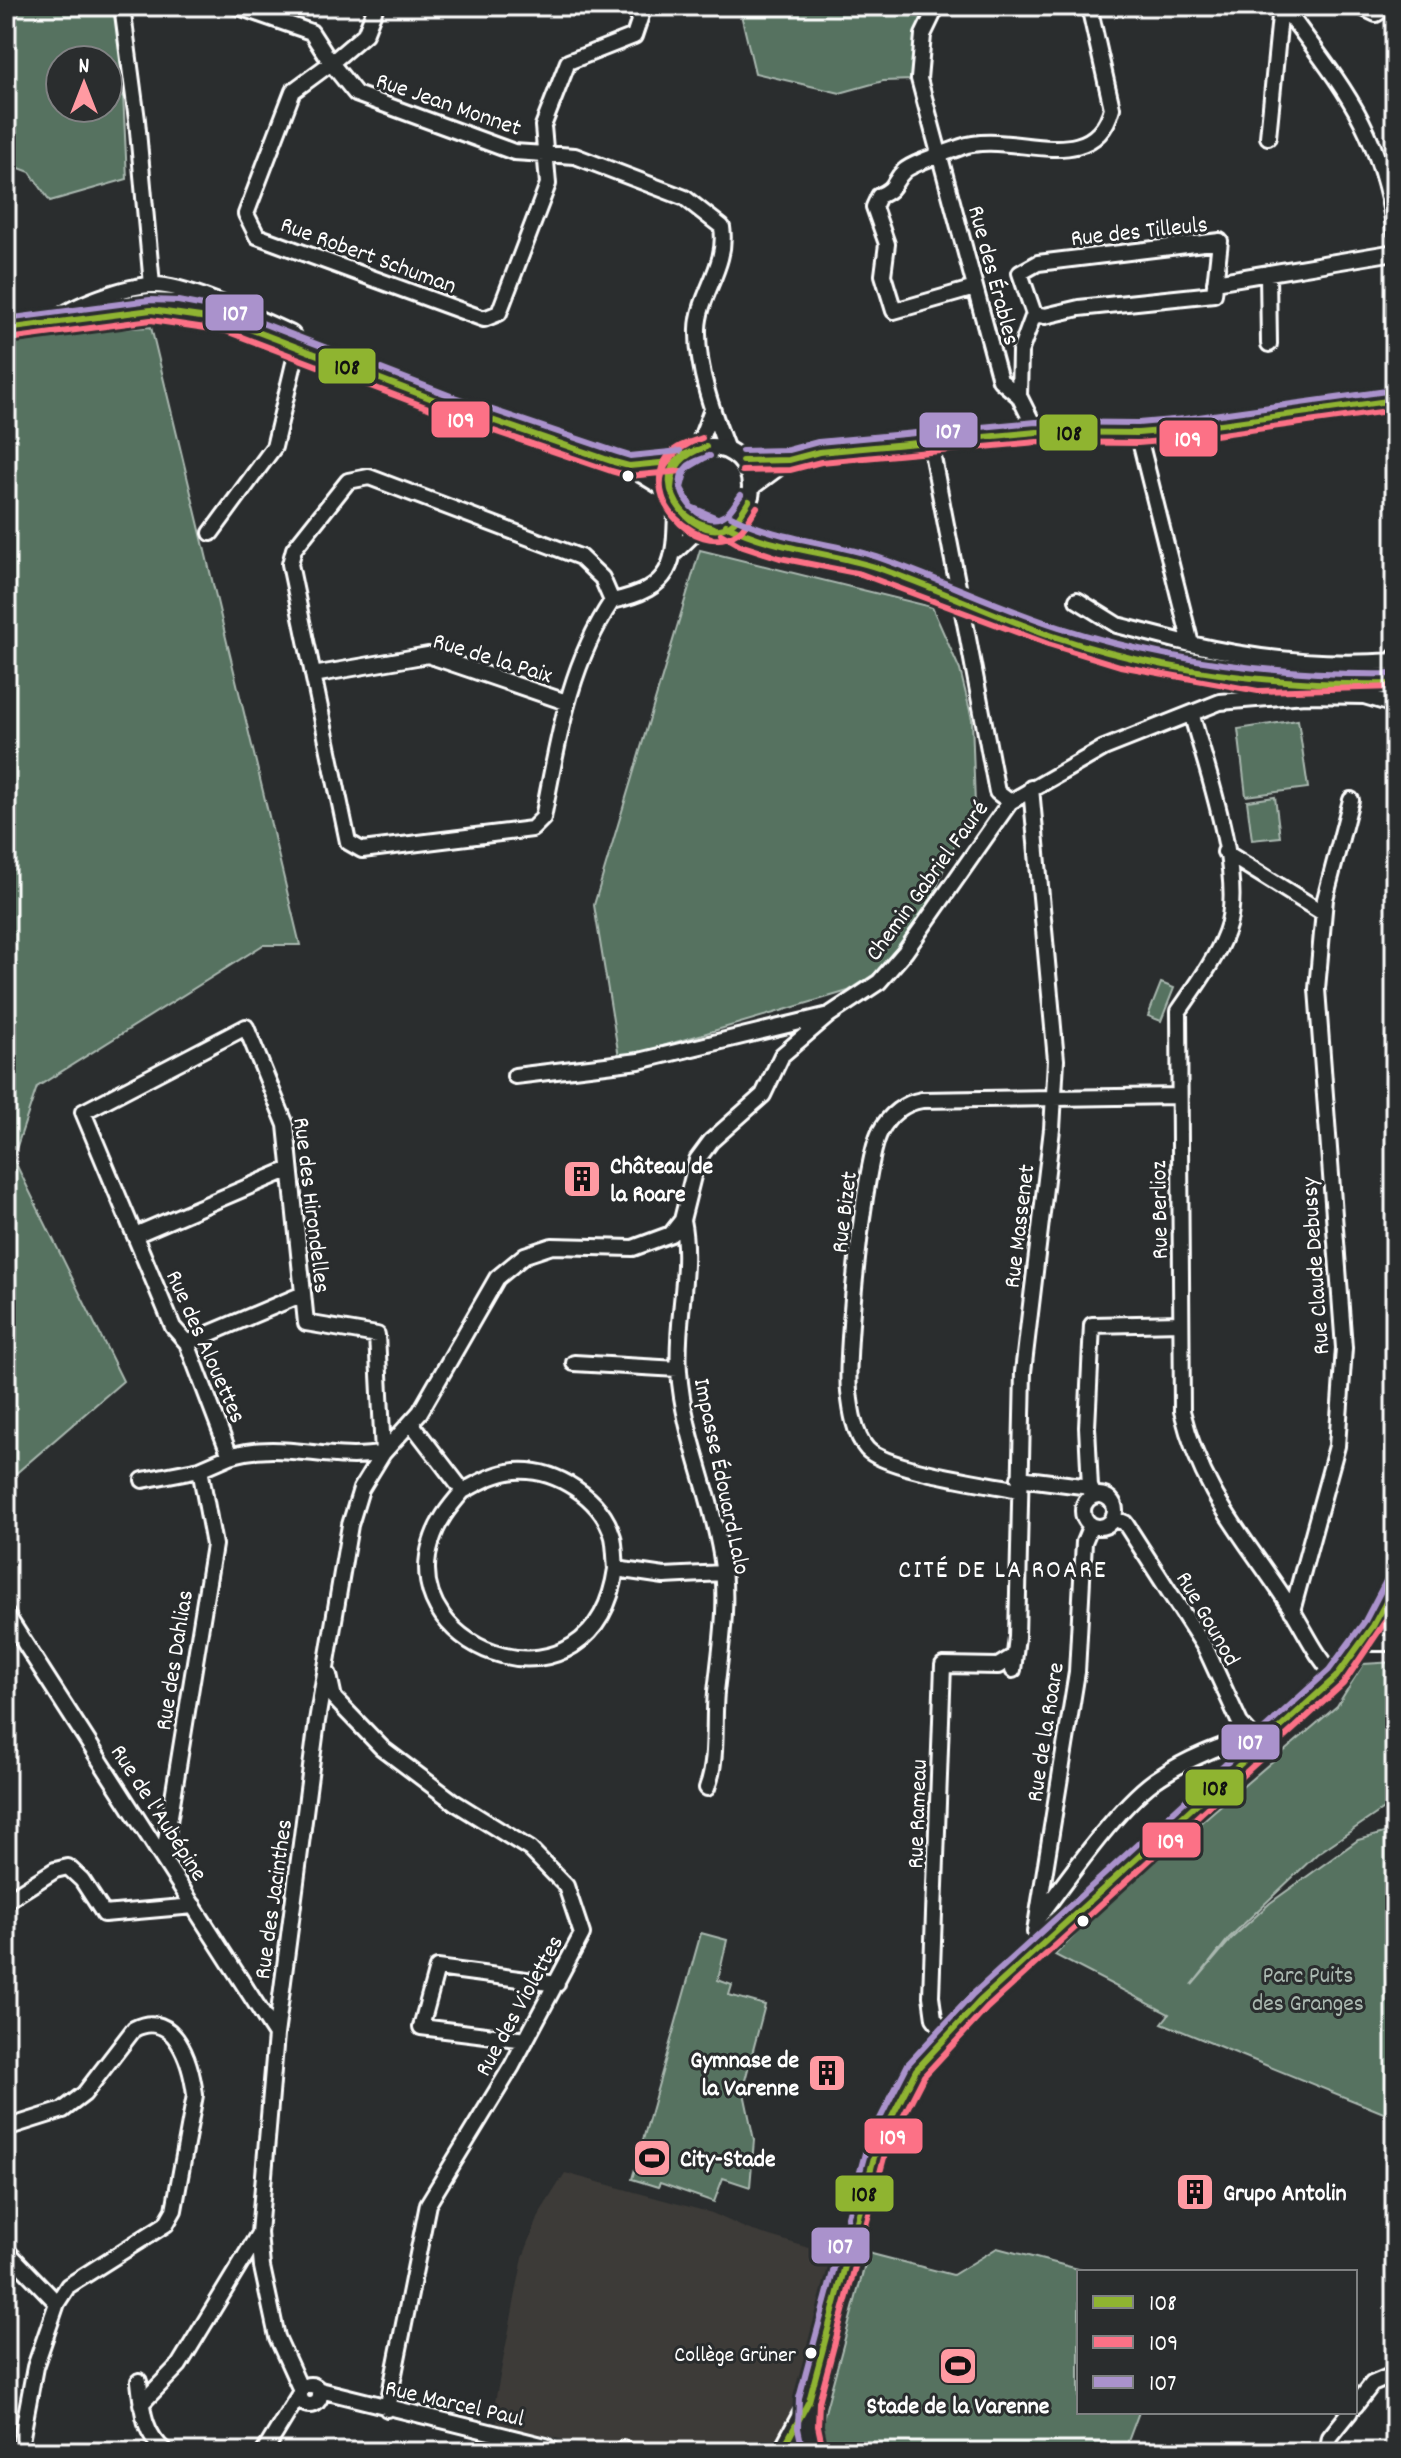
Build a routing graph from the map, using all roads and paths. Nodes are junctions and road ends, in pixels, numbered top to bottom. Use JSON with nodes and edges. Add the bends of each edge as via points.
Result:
{"nodes":[{"id":1,"x":122,"y":6,"type":"edge"},
{"id":2,"x":236,"y":6,"type":"edge"},
{"id":3,"x":376,"y":6,"type":"edge"},
{"id":4,"x":644,"y":6,"type":"edge"},
{"id":5,"x":937,"y":6,"type":"edge"},
{"id":6,"x":1089,"y":6,"type":"edge"},
{"id":7,"x":1282,"y":6,"type":"edge"},
{"id":8,"x":1359,"y":6,"type":"edge"},
{"id":9,"x":1389,"y":6,"type":"edge"},
{"id":10,"x":331,"y":63,"type":"junction"},
{"id":11,"x":1268,"y":137,"type":"dead end"},
{"id":12,"x":546,"y":154,"type":"junction"},
{"id":13,"x":940,"y":156,"type":"junction"},
{"id":14,"x":1395,"y":231,"type":"edge"},
{"id":15,"x":1395,"y":252,"type":"edge"},
{"id":16,"x":1268,"y":273,"type":"junction"},
{"id":17,"x":1215,"y":282,"type":"junction"},
{"id":18,"x":152,"y":285,"type":"junction"},
{"id":19,"x":975,"y":288,"type":"junction"},
{"id":20,"x":1034,"y":314,"type":"junction"},
{"id":21,"x":54,"y":321,"type":"junction"},
{"id":22,"x":6,"y":329,"type":"edge"},
{"id":23,"x":1269,"y":344,"type":"dead end"},
{"id":24,"x":298,"y":346,"type":"junction"},
{"id":25,"x":1019,"y":396,"type":"junction"},
{"id":26,"x":1395,"y":400,"type":"edge"},
{"id":27,"x":711,"y":412,"type":"junction"},
{"id":28,"x":1037,"y":432,"type":"junction"},
{"id":29,"x":1138,"y":433,"type":"junction"},
{"id":30,"x":930,"y":442,"type":"junction"},
{"id":31,"x":697,"y":449,"type":"junction"},
{"id":32,"x":727,"y":450,"type":"junction"},
{"id":33,"x":789,"y":460,"type":"junction"},
{"id":34,"x":681,"y":461,"type":"junction"},
{"id":35,"x":742,"y":461,"type":"junction"},
{"id":36,"x":629,"y":466,"type":"junction"},
{"id":37,"x":670,"y":491,"type":"junction"},
{"id":38,"x":749,"y":496,"type":"junction"},
{"id":39,"x":676,"y":508,"type":"junction"},
{"id":40,"x":726,"y":525,"type":"junction"},
{"id":41,"x":701,"y":527,"type":"junction"},
{"id":42,"x":211,"y":533,"type":"dead end"},
{"id":43,"x":769,"y":543,"type":"junction"},
{"id":44,"x":675,"y":552,"type":"junction"},
{"id":45,"x":1077,"y":600,"type":"dead end"},
{"id":46,"x":612,"y":601,"type":"junction"},
{"id":47,"x":1191,"y":644,"type":"junction"},
{"id":48,"x":1395,"y":657,"type":"edge"},
{"id":49,"x":313,"y":675,"type":"junction"},
{"id":50,"x":1395,"y":677,"type":"edge"},
{"id":51,"x":1312,"y":681,"type":"junction"},
{"id":52,"x":1395,"y":684,"type":"edge"},
{"id":53,"x":566,"y":702,"type":"junction"},
{"id":54,"x":1395,"y":709,"type":"edge"},
{"id":55,"x":1192,"y":716,"type":"junction"},
{"id":56,"x":1031,"y":788,"type":"junction"},
{"id":57,"x":1351,"y":800,"type":"dead end"},
{"id":58,"x":1010,"y":802,"type":"junction"},
{"id":59,"x":1225,"y":852,"type":"junction"},
{"id":60,"x":1323,"y":913,"type":"junction"},
{"id":61,"x":829,"y":1015,"type":"junction"},
{"id":62,"x":515,"y":1076,"type":"dead end"},
{"id":63,"x":1179,"y":1096,"type":"junction"},
{"id":64,"x":1055,"y":1099,"type":"junction"},
{"id":65,"x":83,"y":1112,"type":"joint"},
{"id":66,"x":290,"y":1169,"type":"junction"},
{"id":67,"x":682,"y":1220,"type":"junction"},
{"id":68,"x":135,"y":1235,"type":"junction"},
{"id":69,"x":303,"y":1294,"type":"junction"},
{"id":70,"x":1181,"y":1323,"type":"junction"},
{"id":71,"x":187,"y":1343,"type":"junction"},
{"id":72,"x":574,"y":1363,"type":"dead end"},
{"id":73,"x":678,"y":1369,"type":"junction"},
{"id":74,"x":411,"y":1423,"type":"junction"},
{"id":75,"x":383,"y":1453,"type":"junction"},
{"id":76,"x":230,"y":1456,"type":"junction"},
{"id":77,"x":200,"y":1469,"type":"junction"},
{"id":78,"x":143,"y":1480,"type":"dead end"},
{"id":79,"x":1019,"y":1484,"type":"junction"},
{"id":80,"x":463,"y":1491,"type":"junction"},
{"id":81,"x":1092,"y":1491,"type":"junction"},
{"id":82,"x":1113,"y":1518,"type":"junction"},
{"id":83,"x":1091,"y":1525,"type":"junction"},
{"id":84,"x":616,"y":1569,"type":"junction"},
{"id":85,"x":723,"y":1573,"type":"junction"},
{"id":86,"x":1395,"y":1586,"type":"edge"},
{"id":87,"x":1292,"y":1611,"type":"junction"},
{"id":88,"x":6,"y":1614,"type":"edge"},
{"id":89,"x":1360,"y":1643,"type":"junction"},
{"id":90,"x":1395,"y":1643,"type":"edge"},
{"id":91,"x":1014,"y":1663,"type":"joint"},
{"id":92,"x":327,"y":1667,"type":"junction"},
{"id":93,"x":1336,"y":1677,"type":"junction"},
{"id":94,"x":1255,"y":1741,"type":"junction"},
{"id":95,"x":707,"y":1788,"type":"dead end"},
{"id":96,"x":163,"y":1859,"type":"junction"},
{"id":97,"x":6,"y":1901,"type":"edge"},
{"id":98,"x":194,"y":1906,"type":"junction"},
{"id":99,"x":1037,"y":1918,"type":"junction"},
{"id":100,"x":1041,"y":1945,"type":"junction"},
{"id":101,"x":557,"y":1984,"type":"junction"},
{"id":102,"x":946,"y":2034,"type":"junction"},
{"id":103,"x":276,"y":2035,"type":"junction"},
{"id":104,"x":526,"y":2040,"type":"junction"},
{"id":105,"x":6,"y":2128,"type":"edge"},
{"id":106,"x":259,"y":2233,"type":"junction"},
{"id":107,"x":6,"y":2250,"type":"edge"},
{"id":108,"x":57,"y":2303,"type":"junction"},
{"id":109,"x":1395,"y":2374,"type":"edge"},
{"id":110,"x":139,"y":2381,"type":"dead end"},
{"id":111,"x":310,"y":2394,"type":"junction"},
{"id":112,"x":809,"y":2401,"type":"junction"},
{"id":113,"x":1357,"y":2403,"type":"edge"},
{"id":114,"x":141,"y":2404,"type":"junction"},
{"id":115,"x":387,"y":2409,"type":"junction"},
{"id":116,"x":1348,"y":2414,"type":"edge"},
{"id":117,"x":19,"y":2452,"type":"edge"},
{"id":118,"x":166,"y":2452,"type":"edge"},
{"id":119,"x":264,"y":2452,"type":"edge"},
{"id":120,"x":554,"y":2452,"type":"edge"},
{"id":121,"x":780,"y":2452,"type":"edge"},
{"id":122,"x":801,"y":2452,"type":"edge"},
{"id":123,"x":813,"y":2452,"type":"edge"},
{"id":124,"x":1327,"y":2452,"type":"edge"}],
"edges":[{"from":1,"to":18,"type":"street"},
{"from":2,"to":10,"type":"street","via":[[311,32]]},
{"from":3,"to":10,"type":"street","name":"Rue Jean Monnet","via":[[365,34]]},
{"from":4,"to":12,"type":"street","name":"Rue Jean Monnet","via":[[634,36],[568,62],[543,126]]},
{"from":5,"to":13,"type":"street","name":"Rue des Érables","via":[[923,35],[919,79]]},
{"from":6,"to":13,"type":"street","via":[[1112,108],[1099,138],[1078,147],[965,145]]},
{"from":7,"to":11,"type":"street"},
{"from":7,"to":14,"type":"street","via":[[1368,128]]},
{"from":8,"to":9,"type":"street","via":[[1376,14]]},
{"from":10,"to":12,"type":"street","name":"Rue Jean Monnet","via":[[356,94],[514,152]]},
{"from":10,"to":12,"type":"street","name":"Rue Robert Schuman","via":[[293,91],[246,214],[257,236],[484,319],[499,313],[505,299],[548,184]]},
{"from":12,"to":27,"type":"street","name":"Rue Jean Monnet","via":[[575,156],[685,198],[722,227],[725,248],[698,328]]},
{"from":13,"to":19,"type":"street","name":"Rue des Érables"},
{"from":13,"to":19,"type":"street","via":[[904,170],[893,190],[879,196],[874,207],[887,244],[883,275],[894,311]]},
{"from":15,"to":16,"type":"street"},
{"from":16,"to":17,"type":"street"},
{"from":16,"to":23,"type":"street"},
{"from":17,"to":20,"type":"street","via":[[1214,294]]},
{"from":17,"to":20,"type":"street","name":"Rue des Tilleuls","via":[[1220,241],[1038,263],[1020,273]]},
{"from":18,"to":21,"type":"street","via":[[66,311]]},
{"from":18,"to":24,"type":"street","via":[[259,319],[292,334]]},
{"from":19,"to":25,"type":"street","name":"Rue des Érables","via":[[1000,380]]},
{"from":20,"to":25,"type":"street","via":[[1020,352]]},
{"from":21,"to":22,"type":"main road"},
{"from":21,"to":24,"type":"main road","via":[[177,311],[229,321]]},
{"from":24,"to":36,"type":"main road","via":[[490,421]]},
{"from":24,"to":42,"type":"street","via":[[274,447]]},
{"from":25,"to":28,"type":"street"},
{"from":26,"to":29,"type":"street"},
{"from":27,"to":31,"type":"street","name":"Rue Jean Monnet"},
{"from":27,"to":32,"type":"street","name":"Rue Jean Monnet"},
{"from":28,"to":29,"type":"street"},
{"from":28,"to":30,"type":"street"},
{"from":29,"to":47,"type":"street"},
{"from":30,"to":33,"type":"street","via":[[819,452]]},
{"from":30,"to":58,"type":"street","bridge":true,"via":[[997,792]]},
{"from":31,"to":32,"type":"main road"},
{"from":31,"to":34,"type":"main road"},
{"from":32,"to":35,"type":"main road"},
{"from":33,"to":35,"type":"street"},
{"from":33,"to":38,"type":"street"},
{"from":34,"to":36,"type":"main road"},
{"from":34,"to":37,"type":"main road"},
{"from":35,"to":38,"type":"main road"},
{"from":36,"to":37,"type":"main road"},
{"from":37,"to":39,"type":"main road"},
{"from":38,"to":40,"type":"main road","via":[[736,519]]},
{"from":38,"to":43,"type":"main road","via":[[755,527]]},
{"from":39,"to":41,"type":"main road"},
{"from":39,"to":44,"type":"street"},
{"from":40,"to":41,"type":"main road"},
{"from":40,"to":43,"type":"main road"},
{"from":41,"to":44,"type":"street"},
{"from":43,"to":51,"type":"main road","via":[[864,564],[1122,656],[1259,681]]},
{"from":44,"to":46,"type":"street","via":[[668,574],[651,588]]},
{"from":45,"to":47,"type":"street","via":[[1117,625]]},
{"from":46,"to":49,"type":"street","via":[[602,578],[580,557],[369,477],[348,481],[294,549],[290,564]]},
{"from":46,"to":53,"type":"street","via":[[582,655]]},
{"from":47,"to":48,"type":"street","via":[[1296,663],[1354,664]]},
{"from":49,"to":53,"type":"street","name":"Rue de la Paix","via":[[428,655]]},
{"from":49,"to":53,"type":"street","via":[[348,842],[362,850],[532,829],[543,818]]},
{"from":50,"to":51,"type":"main road"},
{"from":51,"to":52,"type":"main road","via":[[1338,687]]},
{"from":54,"to":55,"type":"street","name":"Chemin Gabriel Fauré","via":[[1364,696],[1305,695],[1220,702]]},
{"from":55,"to":56,"type":"street","name":"Chemin Gabriel Fauré","via":[[1104,748]]},
{"from":55,"to":59,"type":"street","name":"Rue Berlioz"},
{"from":56,"to":58,"type":"street","name":"Chemin Gabriel Fauré"},
{"from":56,"to":64,"type":"street","name":"Rue Massenet"},
{"from":57,"to":60,"type":"street","name":"Rue Claude Debussy"},
{"from":58,"to":61,"type":"street","name":"Chemin Gabriel Fauré","via":[[905,952],[879,982]]},
{"from":59,"to":60,"type":"street"},
{"from":59,"to":63,"type":"street","name":"Rue Berlioz","via":[[1233,899],[1213,962],[1179,1011]]},
{"from":60,"to":87,"type":"street","name":"Rue Claude Debussy","via":[[1317,989],[1344,1348],[1342,1399],[1337,1446]]},
{"from":61,"to":62,"type":"street","name":"Chemin Gabriel Fauré","via":[[639,1061]]},
{"from":61,"to":67,"type":"street","name":"Impasse Édouard Lalo","via":[[782,1055],[763,1095],[697,1160]]},
{"from":63,"to":64,"type":"street","name":"Rue Bizet"},
{"from":63,"to":70,"type":"street","name":"Rue Berlioz"},
{"from":64,"to":79,"type":"street","name":"Rue Massenet","via":[[1023,1372]]},
{"from":64,"to":79,"type":"street","name":"Rue Bizet","via":[[922,1100],[907,1102],[892,1115],[879,1132],[871,1162],[849,1342],[854,1423],[867,1448],[885,1462]]},
{"from":65,"to":66,"type":"street","name":"Rue des Hirondelles","via":[[246,1027],[286,1125]]},
{"from":65,"to":68,"type":"street","name":"Rue des Alouettes"},
{"from":66,"to":68,"type":"street"},
{"from":66,"to":69,"type":"street","name":"Rue des Hirondelles"},
{"from":67,"to":73,"type":"street","name":"Impasse Édouard Lalo"},
{"from":67,"to":74,"type":"street","name":"Rue des Jacinthes","via":[[671,1234],[633,1248],[552,1246],[525,1255],[497,1278]]},
{"from":68,"to":71,"type":"street","name":"Rue des Alouettes","via":[[173,1327]]},
{"from":69,"to":71,"type":"street"},
{"from":69,"to":75,"type":"street","name":"Rue des Hirondelles","via":[[306,1323],[377,1335]]},
{"from":70,"to":81,"type":"street","name":"Rue de la Roare","via":[[1092,1325],[1087,1427]]},
{"from":70,"to":87,"type":"street","name":"Rue Berlioz","via":[[1182,1411],[1192,1449],[1211,1492]]},
{"from":71,"to":76,"type":"street","name":"Rue des Alouettes"},
{"from":72,"to":73,"type":"street"},
{"from":73,"to":85,"type":"street","name":"Impasse Édouard Lalo"},
{"from":74,"to":75,"type":"street","name":"Rue des Jacinthes"},
{"from":74,"to":80,"type":"street"},
{"from":75,"to":76,"type":"street","name":"Rue des Alouettes","via":[[358,1458],[255,1448]]},
{"from":75,"to":92,"type":"street","name":"Rue des Jacinthes","via":[[361,1489],[350,1525]]},
{"from":76,"to":77,"type":"street"},
{"from":77,"to":78,"type":"street"},
{"from":77,"to":96,"type":"street","name":"Rue des Dahlias","via":[[214,1545]]},
{"from":79,"to":81,"type":"street","name":"Rue Bizet"},
{"from":79,"to":91,"type":"street","name":"Rue Massenet"},
{"from":80,"to":84,"type":"street","via":[[492,1475],[518,1471],[548,1475],[568,1485],[601,1511],[613,1537]]},
{"from":80,"to":84,"type":"street","via":[[442,1517],[430,1545],[428,1582],[443,1616],[467,1642],[507,1658],[539,1659],[564,1650],[591,1633],[607,1610]]},
{"from":81,"to":82,"type":"street","via":[[1113,1503]]},
{"from":81,"to":83,"type":"street","name":"Rue de la Roare","via":[[1083,1506]]},
{"from":82,"to":83,"type":"street","via":[[1104,1526]]},
{"from":82,"to":94,"type":"street","name":"Rue Gounod","via":[[1125,1523],[1206,1649],[1240,1723]]},
{"from":83,"to":99,"type":"street","name":"Rue de la Roare","via":[[1084,1542],[1077,1672]]},
{"from":84,"to":85,"type":"street","via":[[664,1576]]},
{"from":85,"to":95,"type":"street","name":"Impasse Édouard Lalo","via":[[725,1625]]},
{"from":86,"to":89,"type":"main road"},
{"from":87,"to":93,"type":"street","name":"Rue Berlioz","via":[[1316,1655]]},
{"from":88,"to":96,"type":"street","name":"Rue de l'Aubépine"},
{"from":89,"to":90,"type":"street"},
{"from":89,"to":93,"type":"main road"},
{"from":91,"to":102,"type":"street","name":"Rue Rameau","via":[[943,1665],[931,1996],[934,2018]]},
{"from":92,"to":101,"type":"street","name":"Rue des Violettes","via":[[334,1698],[382,1748],[454,1802],[530,1849],[566,1886],[582,1934]]},
{"from":92,"to":103,"type":"street","name":"Rue des Jacinthes"},
{"from":93,"to":94,"type":"main road"},
{"from":94,"to":99,"type":"street","via":[[1200,1754],[1157,1778],[1111,1825]]},
{"from":94,"to":100,"type":"main road"},
{"from":96,"to":98,"type":"street","name":"Rue de l'Aubépine"},
{"from":97,"to":98,"type":"street","via":[[68,1867],[104,1914]]},
{"from":98,"to":103,"type":"street","name":"Rue de l'Aubépine"},
{"from":99,"to":100,"type":"street","name":"Rue de la Roare","via":[[1035,1932]]},
{"from":100,"to":102,"type":"main road"},
{"from":101,"to":104,"type":"street","name":"Rue des Violettes"},
{"from":101,"to":104,"type":"street","via":[[437,1968],[421,2027]]},
{"from":102,"to":112,"type":"main road","via":[[909,2080],[877,2146]]},
{"from":103,"to":106,"type":"street","name":"Rue des Jacinthes"},
{"from":104,"to":115,"type":"street","name":"Rue des Violettes","via":[[428,2204]]},
{"from":105,"to":108,"type":"street","via":[[63,2110],[84,2094],[134,2029],[146,2023],[173,2032],[193,2080],[195,2095],[174,2210],[166,2224],[68,2286]]},
{"from":106,"to":111,"type":"street","name":"Rue des Jacinthes","via":[[277,2337]]},
{"from":106,"to":114,"type":"street","via":[[179,2365]]},
{"from":107,"to":108,"type":"street"},
{"from":108,"to":117,"type":"street","via":[[35,2367]]},
{"from":109,"to":113,"type":"street","via":[[1372,2384]]},
{"from":110,"to":114,"type":"street"},
{"from":111,"to":115,"type":"street","name":"Rue Marcel Paul"},
{"from":111,"to":119,"type":"street","name":"Rue Marcel Paul"},
{"from":112,"to":121,"type":"main road"},
{"from":112,"to":123,"type":"main road"},
{"from":114,"to":118,"type":"street","via":[[153,2441]]},
{"from":115,"to":120,"type":"street","name":"Rue Marcel Paul"},
{"from":116,"to":124,"type":"street","via":[[1330,2437]]},
{"from":121,"to":122,"type":"main road"}]}
